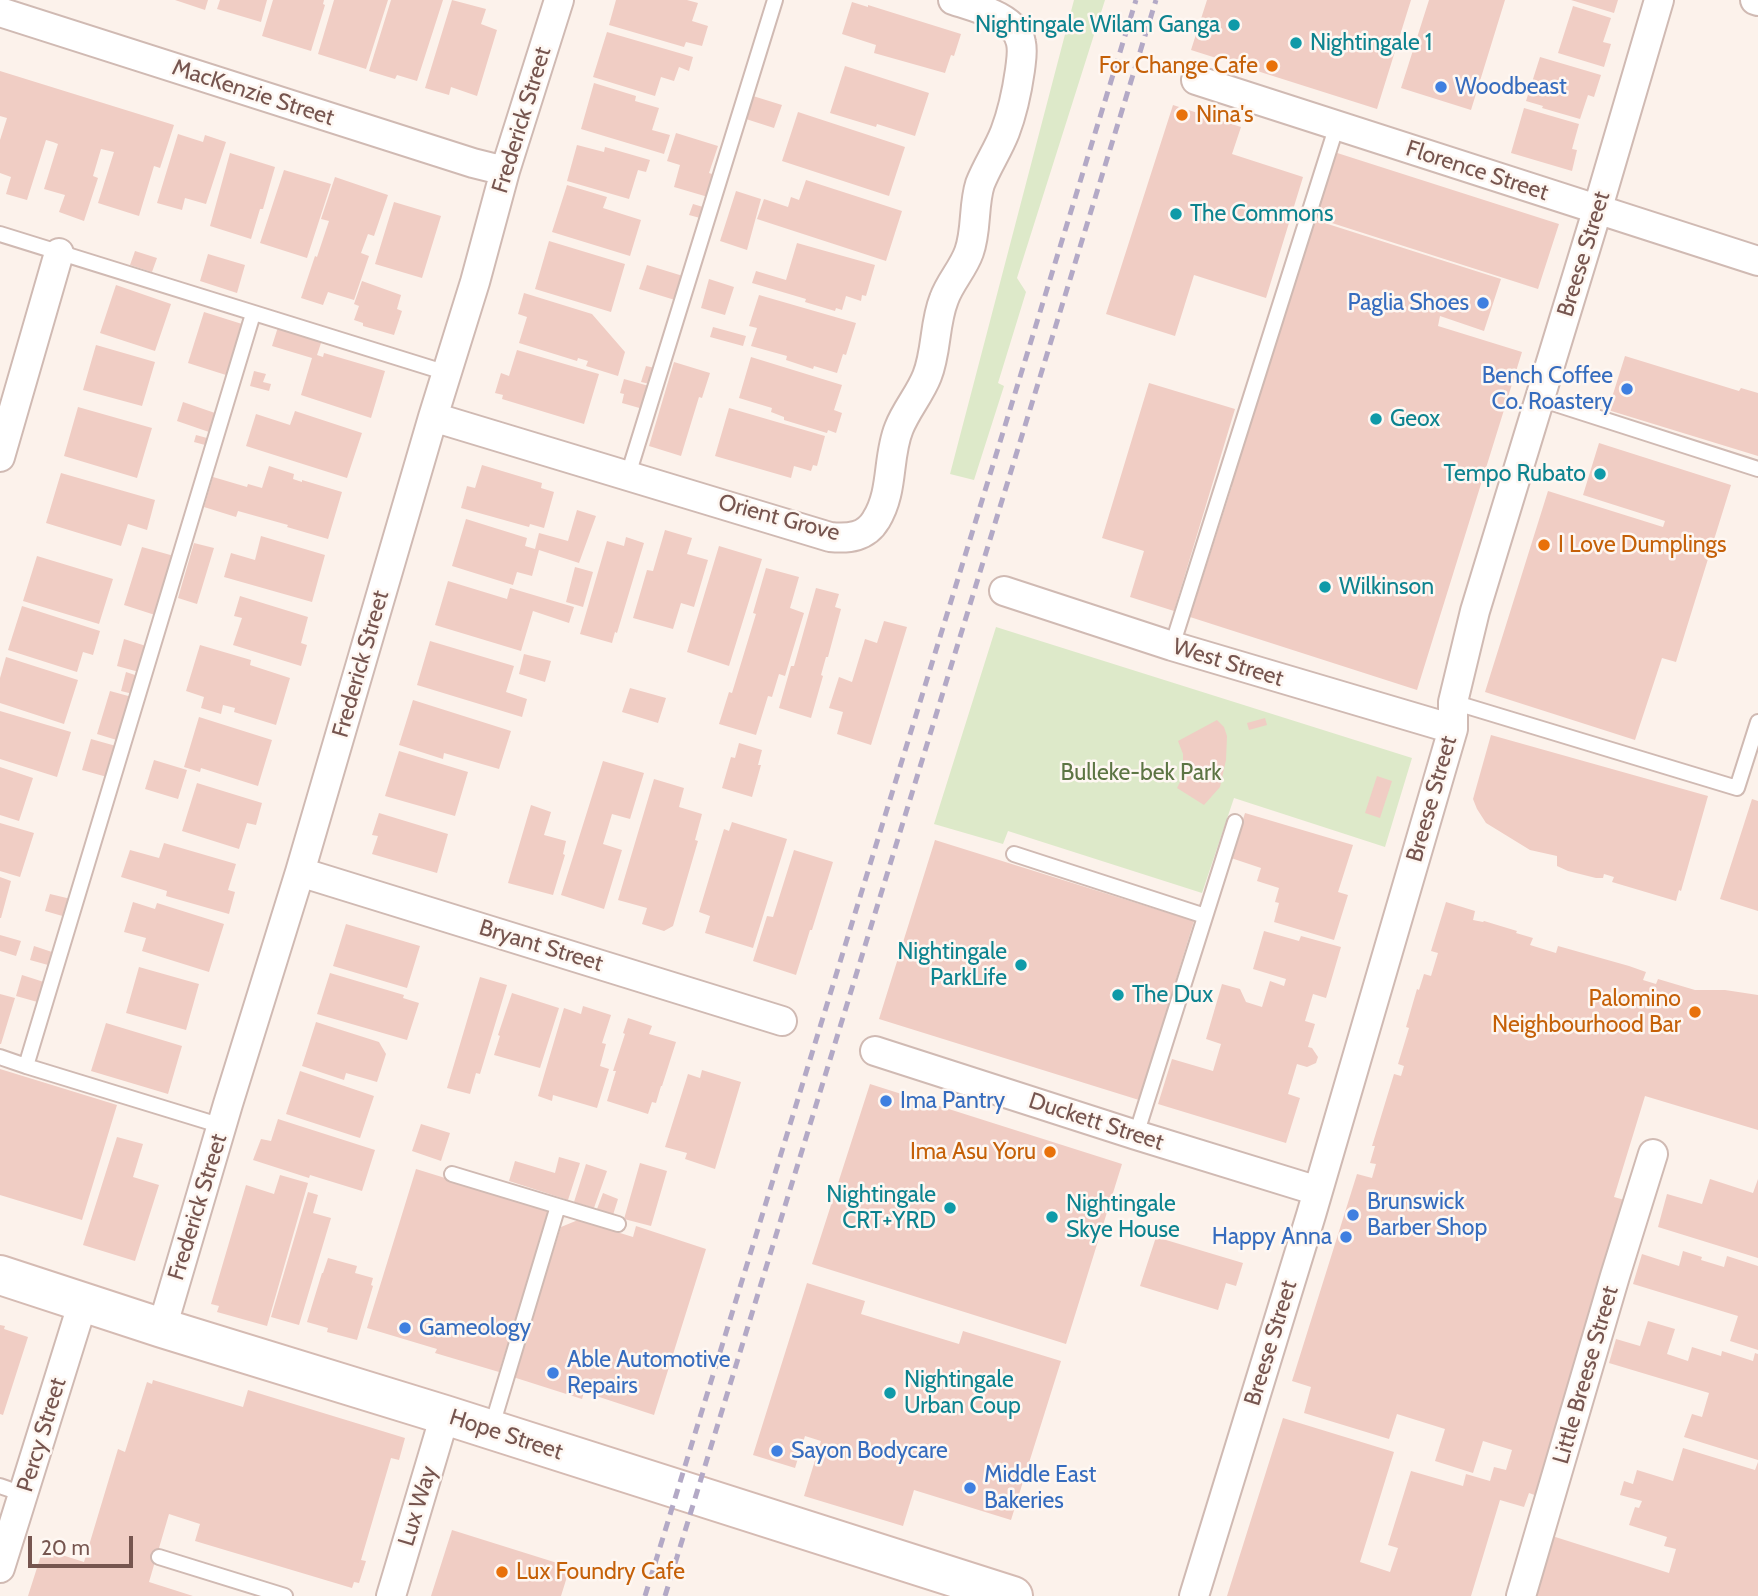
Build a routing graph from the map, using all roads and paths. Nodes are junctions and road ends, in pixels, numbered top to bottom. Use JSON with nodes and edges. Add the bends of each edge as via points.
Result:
{"nodes":[{"id":1,"x":559,"y":0,"type":"edge"},
{"id":2,"x":775,"y":0,"type":"edge"},
{"id":3,"x":953,"y":0,"type":"edge"},
{"id":4,"x":1659,"y":0,"type":"edge"},
{"id":5,"x":0,"y":12,"type":"edge"},
{"id":6,"x":1196,"y":80,"type":"dead end"},
{"id":7,"x":1336,"y":125,"type":"junction"},
{"id":8,"x":505,"y":171,"type":"junction"},
{"id":9,"x":1597,"y":211,"type":"junction"},
{"id":10,"x":0,"y":234,"type":"edge"},
{"id":11,"x":59,"y":253,"type":"junction"},
{"id":12,"x":1758,"y":261,"type":"edge"},
{"id":13,"x":254,"y":314,"type":"junction"},
{"id":14,"x":447,"y":373,"type":"junction"},
{"id":15,"x":1540,"y":398,"type":"junction"},
{"id":16,"x":433,"y":417,"type":"junction"},
{"id":17,"x":0,"y":457,"type":"edge"},
{"id":18,"x":1758,"y":469,"type":"edge"},
{"id":19,"x":628,"y":475,"type":"junction"},
{"id":20,"x":1004,"y":591,"type":"dead end"},
{"id":21,"x":1172,"y":646,"type":"junction"},
{"id":22,"x":1453,"y":715,"type":"junction"},
{"id":23,"x":1758,"y":722,"type":"edge"},
{"id":24,"x":1235,"y":822,"type":"dead end"},
{"id":25,"x":1014,"y":854,"type":"dead end"},
{"id":26,"x":300,"y":872,"type":"junction"},
{"id":27,"x":1205,"y":916,"type":"junction"},
{"id":28,"x":782,"y":1021,"type":"dead end"},
{"id":29,"x":875,"y":1051,"type":"dead end"},
{"id":30,"x":0,"y":1058,"type":"edge"},
{"id":31,"x":26,"y":1066,"type":"junction"},
{"id":32,"x":222,"y":1126,"type":"junction"},
{"id":33,"x":1136,"y":1135,"type":"junction"},
{"id":34,"x":1653,"y":1154,"type":"dead end"},
{"id":35,"x":452,"y":1174,"type":"dead end"},
{"id":36,"x":1318,"y":1191,"type":"junction"},
{"id":37,"x":558,"y":1206,"type":"junction"},
{"id":38,"x":618,"y":1224,"type":"dead end"},
{"id":39,"x":0,"y":1275,"type":"edge"},
{"id":40,"x":83,"y":1302,"type":"junction"},
{"id":41,"x":162,"y":1328,"type":"junction"},
{"id":42,"x":445,"y":1415,"type":"junction"},
{"id":43,"x":490,"y":1431,"type":"junction"},
{"id":44,"x":12,"y":1490,"type":"edge"},
{"id":45,"x":159,"y":1556,"type":"dead end"},
{"id":46,"x":0,"y":1568,"type":"edge"},
{"id":47,"x":285,"y":1596,"type":"edge"},
{"id":48,"x":391,"y":1596,"type":"edge"},
{"id":49,"x":1013,"y":1596,"type":"edge"},
{"id":50,"x":1194,"y":1596,"type":"edge"},
{"id":51,"x":1521,"y":1596,"type":"edge"}],
"edges":[{"from":1,"to":8,"type":"street","name":"Frederick Street"},
{"from":2,"to":19,"type":"lane"},
{"from":3,"to":19,"type":"street","name":"Orient Grove","via":[[1005,20],[1017,32],[1021,43],[1018,81],[1005,132],[978,192],[970,251],[939,310],[927,376],[900,426],[885,501],[869,530],[858,536],[830,537]]},
{"from":4,"to":9,"type":"street","name":"Breese Street"},
{"from":5,"to":8,"type":"street","name":"MacKenzie Street"},
{"from":6,"to":7,"type":"street","name":"Florence Street"},
{"from":7,"to":9,"type":"street","name":"Florence Street"},
{"from":7,"to":21,"type":"lane"},
{"from":8,"to":14,"type":"street","name":"Frederick Street"},
{"from":9,"to":12,"type":"street","name":"Florence Street"},
{"from":9,"to":15,"type":"street","name":"Breese Street"},
{"from":10,"to":11,"type":"lane"},
{"from":11,"to":13,"type":"lane"},
{"from":11,"to":17,"type":"street"},
{"from":13,"to":14,"type":"lane"},
{"from":13,"to":31,"type":"lane"},
{"from":14,"to":16,"type":"street","name":"Frederick Street"},
{"from":15,"to":18,"type":"lane"},
{"from":15,"to":22,"type":"street","name":"Breese Street","via":[[1475,611]]},
{"from":16,"to":19,"type":"street","name":"Orient Grove"},
{"from":16,"to":26,"type":"street","name":"Frederick Street"},
{"from":20,"to":21,"type":"street","name":"West Street"},
{"from":21,"to":22,"type":"street","name":"West Street"},
{"from":22,"to":23,"type":"lane","via":[[1737,789]]},
{"from":22,"to":36,"type":"street","name":"Breese Street"},
{"from":24,"to":27,"type":"lane"},
{"from":25,"to":27,"type":"lane"},
{"from":26,"to":28,"type":"street","name":"Bryant Street"},
{"from":26,"to":32,"type":"street","name":"Frederick Street"},
{"from":27,"to":33,"type":"lane"},
{"from":29,"to":33,"type":"street","name":"Duckett Street"},
{"from":30,"to":31,"type":"lane"},
{"from":31,"to":32,"type":"lane"},
{"from":32,"to":41,"type":"street","name":"Frederick Street"},
{"from":33,"to":36,"type":"street","name":"Duckett Street"},
{"from":34,"to":51,"type":"street","name":"Little Breese Street"},
{"from":35,"to":37,"type":"lane"},
{"from":36,"to":50,"type":"street","name":"Breese Street"},
{"from":37,"to":38,"type":"lane"},
{"from":37,"to":43,"type":"lane"},
{"from":39,"to":40,"type":"street","name":"Hope Street"},
{"from":40,"to":41,"type":"street","name":"Hope Street"},
{"from":40,"to":44,"type":"street","name":"Percy Street"},
{"from":41,"to":42,"type":"street","name":"Hope Street"},
{"from":42,"to":43,"type":"street","name":"Hope Street"},
{"from":42,"to":48,"type":"street","name":"Lux Way"},
{"from":43,"to":49,"type":"street","name":"Hope Street"},
{"from":44,"to":46,"type":"street","name":"Percy Street"},
{"from":45,"to":47,"type":"lane"}]}
